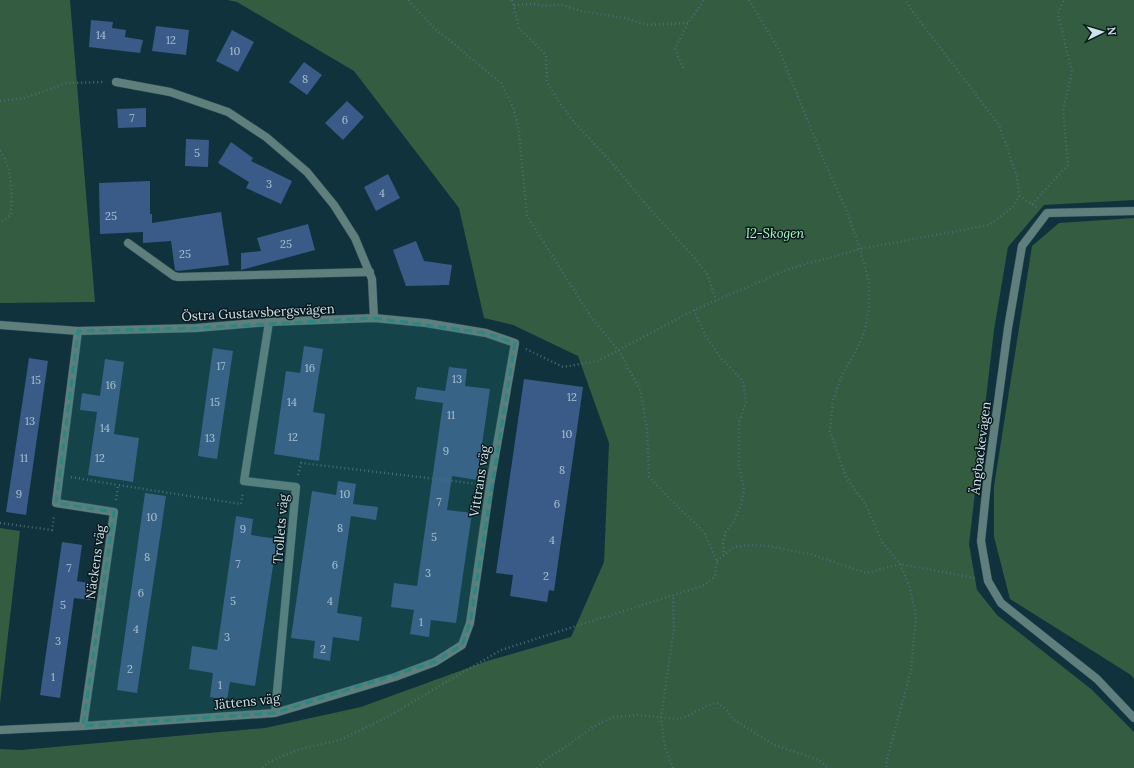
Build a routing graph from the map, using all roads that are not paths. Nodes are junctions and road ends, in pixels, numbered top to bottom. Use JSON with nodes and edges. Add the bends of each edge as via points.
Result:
{"nodes":[{"id":1,"x":116,"y":82,"type":"road end"},
{"id":2,"x":1134,"y":210,"type":"edge"},
{"id":3,"x":128,"y":243,"type":"dead end"},
{"id":4,"x":370,"y":272,"type":"junction"},
{"id":5,"x":374,"y":318,"type":"junction"},
{"id":6,"x":269,"y":322,"type":"junction"},
{"id":7,"x":0,"y":325,"type":"edge"},
{"id":8,"x":78,"y":331,"type":"junction"},
{"id":9,"x":514,"y":343,"type":"joint"},
{"id":10,"x":470,"y":623,"type":"joint"},
{"id":11,"x":275,"y":713,"type":"junction"},
{"id":12,"x":1134,"y":718,"type":"edge"},
{"id":13,"x":83,"y":726,"type":"junction"},
{"id":14,"x":0,"y":730,"type":"edge"}],
"edges":[{"from":1,"to":4,"type":"street","via":[[170,92],[228,112],[266,137],[307,172],[334,205],[355,238]]},
{"from":2,"to":12,"type":"street","name":"Ängbackevägen","via":[[1047,213],[1022,246],[1008,328],[981,541],[988,581],[1001,603],[1097,679]]},
{"from":3,"to":4,"type":"street","via":[[178,277]]},
{"from":4,"to":5,"type":"street"},
{"from":5,"to":6,"type":"street","name":"Östra Gustavsbergsvägen"},
{"from":5,"to":9,"type":"street","name":"Östra Gustavsbergsvägen","via":[[486,332]]},
{"from":6,"to":8,"type":"street","name":"Östra Gustavsbergsvägen","via":[[196,328]]},
{"from":6,"to":11,"type":"street","name":"Trollets väg","via":[[244,481],[296,487]]},
{"from":7,"to":8,"type":"street","name":"Östra Gustavsbergsvägen"},
{"from":8,"to":13,"type":"street","name":"Näckens väg","via":[[56,503],[114,512]]},
{"from":9,"to":10,"type":"street","name":"Vittrans väg"},
{"from":10,"to":11,"type":"street","name":"Jättens väg","via":[[462,645],[435,662],[395,677]]},
{"from":11,"to":13,"type":"street","name":"Jättens väg"},
{"from":13,"to":14,"type":"street","name":"Jättens väg"}]}
